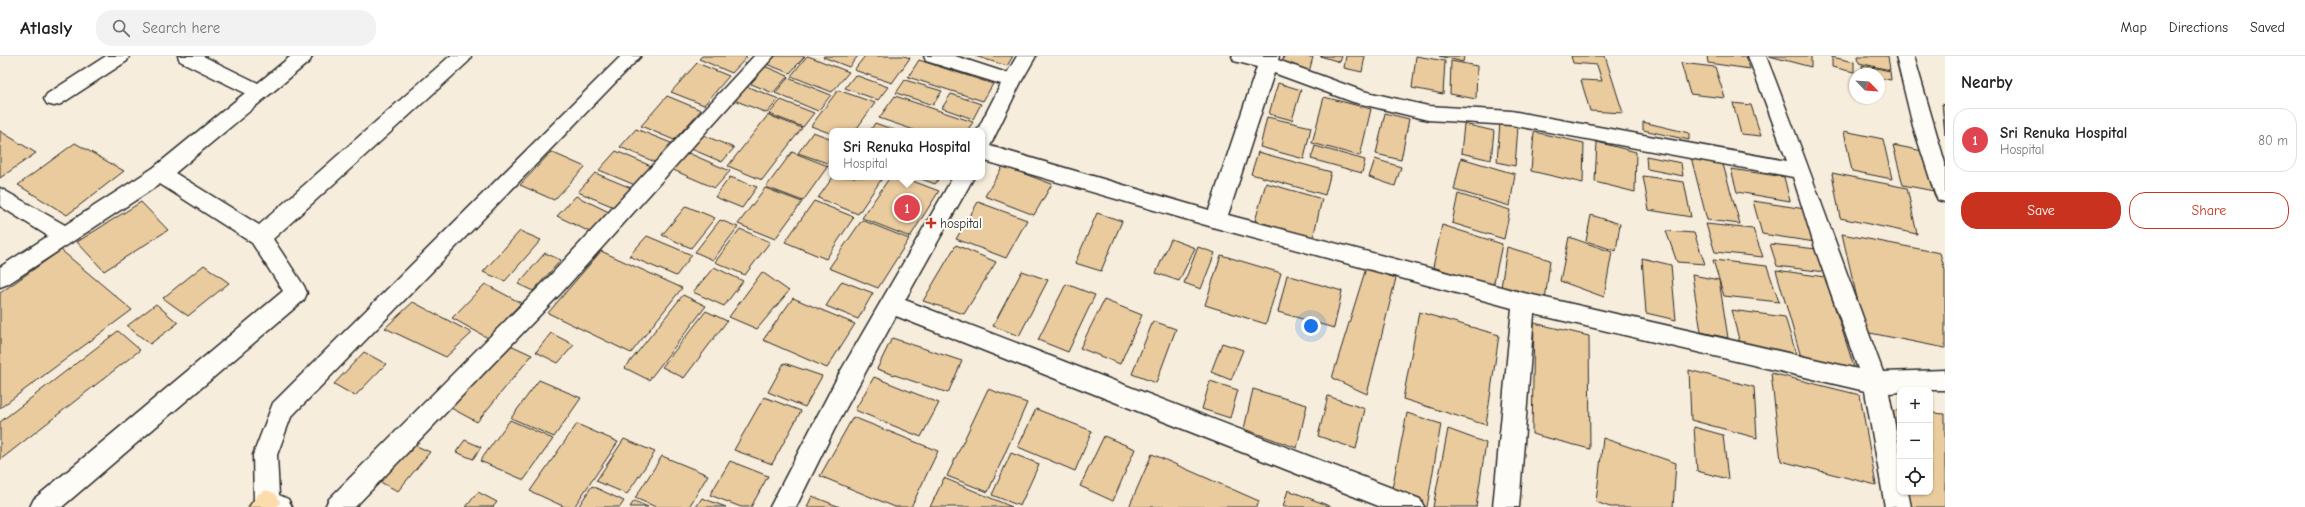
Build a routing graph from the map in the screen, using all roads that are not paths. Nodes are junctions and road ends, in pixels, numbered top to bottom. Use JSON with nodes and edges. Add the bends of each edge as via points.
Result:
{"nodes":[{"id":1,"x":120,"y":56,"type":"edge"},
{"id":2,"x":186,"y":56,"type":"edge"},
{"id":3,"x":303,"y":56,"type":"edge"},
{"id":4,"x":462,"y":56,"type":"edge"},
{"id":5,"x":632,"y":56,"type":"edge"},
{"id":6,"x":765,"y":56,"type":"edge"},
{"id":7,"x":933,"y":56,"type":"edge"},
{"id":8,"x":1028,"y":56,"type":"edge"},
{"id":9,"x":1241,"y":56,"type":"edge"},
{"id":10,"x":1757,"y":56,"type":"edge"},
{"id":11,"x":1905,"y":56,"type":"edge"},
{"id":12,"x":1269,"y":60,"type":"edge"},
{"id":13,"x":1012,"y":81,"type":"junction"},
{"id":14,"x":259,"y":92,"type":"junction"},
{"id":15,"x":54,"y":99,"type":"dead end"},
{"id":16,"x":985,"y":136,"type":"edge"},
{"id":17,"x":985,"y":153,"type":"edge"},
{"id":18,"x":1802,"y":171,"type":"junction"},
{"id":19,"x":160,"y":174,"type":"junction"},
{"id":20,"x":962,"y":180,"type":"edge"},
{"id":21,"x":1945,"y":194,"type":"edge"},
{"id":22,"x":0,"y":196,"type":"edge"},
{"id":23,"x":1216,"y":220,"type":"junction"},
{"id":24,"x":65,"y":236,"type":"junction"},
{"id":25,"x":260,"y":236,"type":"junction"},
{"id":26,"x":0,"y":278,"type":"edge"},
{"id":27,"x":1524,"y":302,"type":"junction"},
{"id":28,"x":891,"y":304,"type":"junction"},
{"id":29,"x":1945,"y":380,"type":"edge"},
{"id":30,"x":1874,"y":383,"type":"junction"},
{"id":31,"x":269,"y":505,"type":"edge"},
{"id":32,"x":43,"y":507,"type":"edge"},
{"id":33,"x":338,"y":507,"type":"edge"},
{"id":34,"x":783,"y":507,"type":"edge"},
{"id":35,"x":1411,"y":507,"type":"edge"},
{"id":36,"x":1506,"y":507,"type":"edge"},
{"id":37,"x":1898,"y":507,"type":"edge"}],
"edges":[{"from":1,"to":15,"type":"street"},
{"from":2,"to":14,"type":"street"},
{"from":3,"to":14,"type":"street"},
{"from":4,"to":25,"type":"street"},
{"from":5,"to":31,"type":"street","via":[[281,411],[265,455]]},
{"from":6,"to":33,"type":"street","via":[[554,286]]},
{"from":7,"to":13,"type":"street"},
{"from":8,"to":13,"type":"street"},
{"from":9,"to":12,"type":"street"},
{"from":10,"to":18,"type":"street"},
{"from":11,"to":21,"type":"street","via":[[1923,126]]},
{"from":12,"to":18,"type":"street","via":[[1360,97],[1428,114],[1511,118]]},
{"from":12,"to":23,"type":"street"},
{"from":13,"to":16,"type":"street"},
{"from":14,"to":19,"type":"street"},
{"from":17,"to":23,"type":"street"},
{"from":18,"to":30,"type":"street","via":[[1827,251]]},
{"from":19,"to":24,"type":"street"},
{"from":19,"to":25,"type":"street"},
{"from":20,"to":28,"type":"street"},
{"from":22,"to":24,"type":"street"},
{"from":23,"to":27,"type":"street"},
{"from":24,"to":26,"type":"street"},
{"from":25,"to":32,"type":"street","via":[[296,293]]},
{"from":27,"to":30,"type":"street"},
{"from":27,"to":36,"type":"street"},
{"from":28,"to":34,"type":"street"},
{"from":28,"to":35,"type":"street"},
{"from":29,"to":30,"type":"street"},
{"from":30,"to":37,"type":"street"}]}
